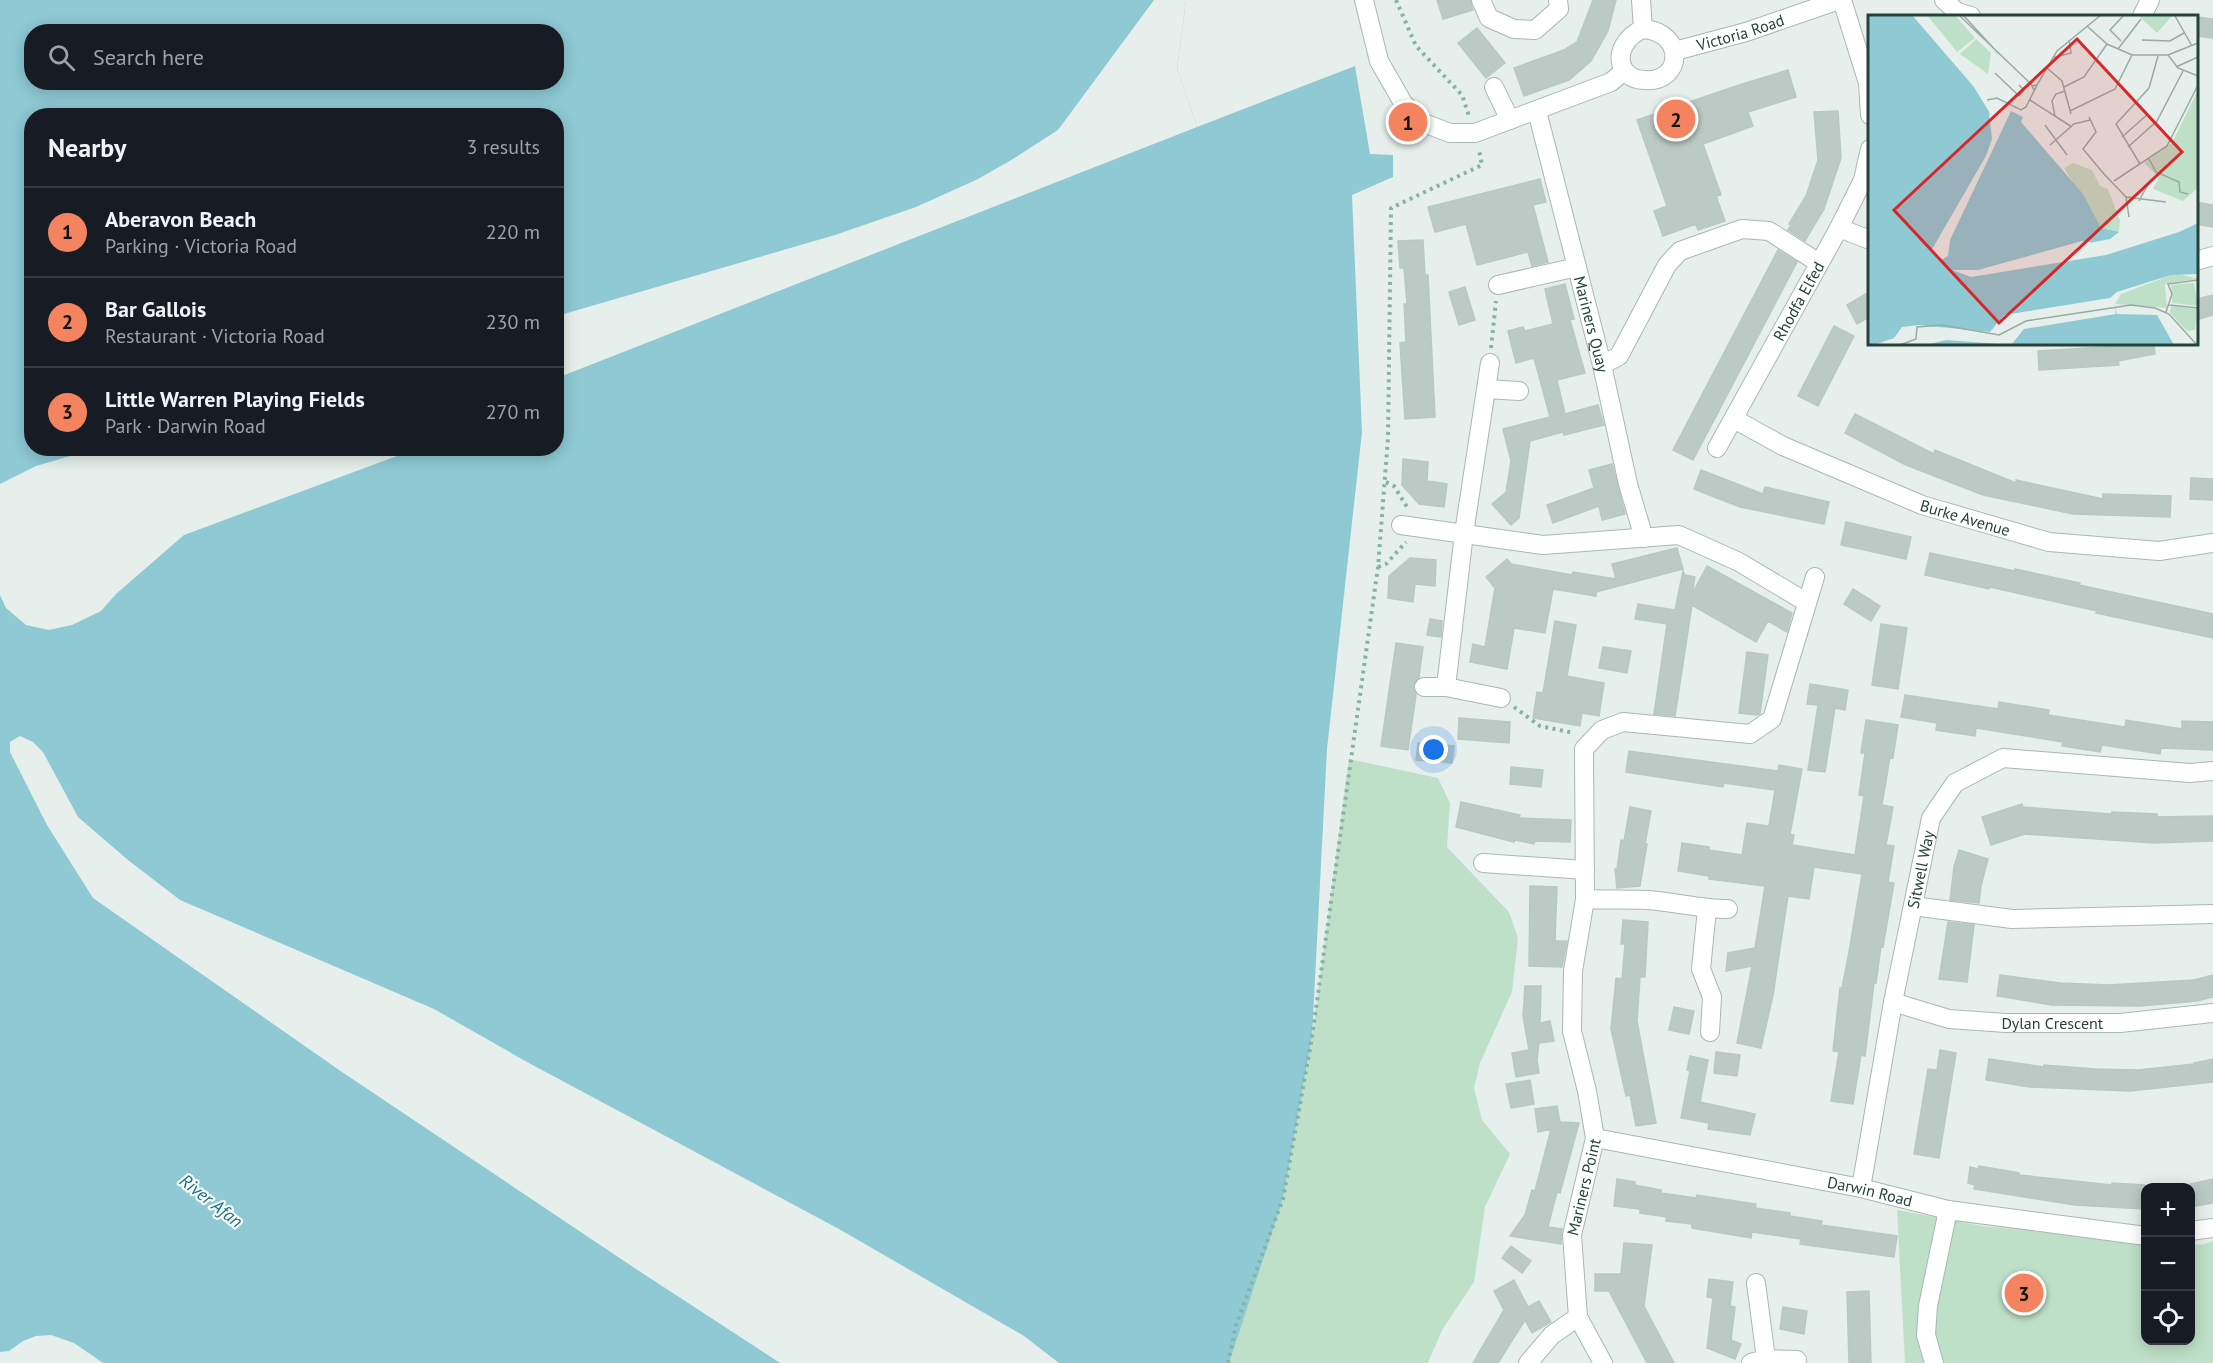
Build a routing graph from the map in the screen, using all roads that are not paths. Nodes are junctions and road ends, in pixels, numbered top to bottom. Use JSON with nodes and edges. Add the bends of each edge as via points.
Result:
{"nodes":[{"id":1,"x":1364,"y":0,"type":"edge"},
{"id":2,"x":1481,"y":0,"type":"edge"},
{"id":3,"x":1558,"y":0,"type":"edge"},
{"id":4,"x":1641,"y":0,"type":"edge"},
{"id":5,"x":1841,"y":0,"type":"edge"},
{"id":6,"x":1944,"y":0,"type":"edge"},
{"id":7,"x":2150,"y":0,"type":"edge"},
{"id":8,"x":1968,"y":15,"type":"edge"},
{"id":9,"x":2142,"y":15,"type":"edge"},
{"id":10,"x":1643,"y":29,"type":"junction"},
{"id":11,"x":1675,"y":51,"type":"junction"},
{"id":12,"x":1624,"y":71,"type":"junction"},
{"id":13,"x":1868,"y":83,"type":"edge"},
{"id":14,"x":1494,"y":87,"type":"dead end"},
{"id":15,"x":1537,"y":111,"type":"junction"},
{"id":16,"x":1510,"y":120,"type":"junction"},
{"id":17,"x":1868,"y":154,"type":"edge"},
{"id":18,"x":1839,"y":228,"type":"junction"},
{"id":19,"x":1868,"y":240,"type":"edge"},
{"id":20,"x":2213,"y":256,"type":"edge"},
{"id":21,"x":2198,"y":260,"type":"edge"},
{"id":22,"x":1820,"y":263,"type":"junction"},
{"id":23,"x":1577,"y":267,"type":"junction"},
{"id":24,"x":1498,"y":285,"type":"road end"},
{"id":25,"x":1490,"y":363,"type":"road end"},
{"id":26,"x":1602,"y":365,"type":"junction"},
{"id":27,"x":1487,"y":389,"type":"junction"},
{"id":28,"x":1519,"y":391,"type":"dead end"},
{"id":29,"x":1734,"y":419,"type":"junction"},
{"id":30,"x":1717,"y":448,"type":"dead end"},
{"id":31,"x":1401,"y":525,"type":"dead end"},
{"id":32,"x":1464,"y":533,"type":"junction"},
{"id":33,"x":1644,"y":538,"type":"junction"},
{"id":34,"x":2213,"y":543,"type":"edge"},
{"id":35,"x":1815,"y":577,"type":"dead end"},
{"id":36,"x":1806,"y":602,"type":"junction"},
{"id":37,"x":1424,"y":687,"type":"dead end"},
{"id":38,"x":1446,"y":687,"type":"junction"},
{"id":39,"x":1501,"y":698,"type":"road end"},
{"id":40,"x":2213,"y":771,"type":"edge"},
{"id":41,"x":1483,"y":863,"type":"dead end"},
{"id":42,"x":1585,"y":870,"type":"junction"},
{"id":43,"x":1585,"y":899,"type":"junction"},
{"id":44,"x":1913,"y":906,"type":"junction"},
{"id":45,"x":1707,"y":909,"type":"junction"},
{"id":46,"x":1728,"y":909,"type":"dead end"},
{"id":47,"x":2213,"y":914,"type":"edge"},
{"id":48,"x":1893,"y":1002,"type":"junction"},
{"id":49,"x":2213,"y":1013,"type":"edge"},
{"id":50,"x":1710,"y":1032,"type":"dead end"},
{"id":51,"x":1595,"y":1138,"type":"junction"},
{"id":52,"x":1861,"y":1188,"type":"junction"},
{"id":53,"x":1948,"y":1210,"type":"junction"},
{"id":54,"x":2213,"y":1228,"type":"edge"},
{"id":55,"x":2195,"y":1230,"type":"edge"},
{"id":56,"x":2141,"y":1235,"type":"edge"},
{"id":57,"x":1756,"y":1283,"type":"dead end"},
{"id":58,"x":1578,"y":1317,"type":"junction"},
{"id":59,"x":1797,"y":1360,"type":"dead end"},
{"id":60,"x":1758,"y":1361,"type":"edge"},
{"id":61,"x":1528,"y":1363,"type":"edge"},
{"id":62,"x":1603,"y":1363,"type":"edge"},
{"id":63,"x":1934,"y":1363,"type":"edge"}],
"edges":[{"from":1,"to":16,"type":"street","via":[[1379,61],[1403,104],[1421,122],[1450,133],[1475,133]]},
{"from":2,"to":3,"type":"street","via":[[1489,18],[1514,29],[1535,30],[1558,9]]},
{"from":4,"to":10,"type":"street"},
{"from":5,"to":11,"type":"street","name":"Victoria Road","via":[[1746,33]]},
{"from":5,"to":13,"type":"street"},
{"from":6,"to":8,"type":"street","via":[[1957,12]]},
{"from":7,"to":9,"type":"street"},
{"from":10,"to":11,"type":"street","name":"Victoria Road","via":[[1656,30]]},
{"from":10,"to":12,"type":"street","via":[[1627,39],[1621,55]]},
{"from":11,"to":12,"type":"street","name":"Victoria Road","via":[[1673,66],[1652,81],[1636,80]]},
{"from":12,"to":15,"type":"street","via":[[1611,82]]},
{"from":14,"to":16,"type":"street"},
{"from":15,"to":16,"type":"street"},
{"from":15,"to":23,"type":"street","name":"Mariners Quay"},
{"from":17,"to":18,"type":"street","name":"Rhodfa Elfed","via":[[1863,180]]},
{"from":18,"to":19,"type":"street"},
{"from":18,"to":22,"type":"street","name":"Rhodfa Elfed"},
{"from":20,"to":21,"type":"street"},
{"from":22,"to":26,"type":"street","via":[[1769,231],[1742,229],[1680,251],[1667,265],[1619,356]]},
{"from":22,"to":29,"type":"street","name":"Rhodfa Elfed"},
{"from":23,"to":24,"type":"street"},
{"from":23,"to":26,"type":"street","name":"Mariners Quay"},
{"from":25,"to":27,"type":"street"},
{"from":26,"to":33,"type":"street","name":"Mariners Quay"},
{"from":27,"to":28,"type":"street"},
{"from":27,"to":32,"type":"street"},
{"from":29,"to":30,"type":"street","name":"Rhodfa Elfed"},
{"from":29,"to":34,"type":"street","name":"Burke Avenue","via":[[1783,446],[1922,505],[2049,542],[2159,551]]},
{"from":31,"to":32,"type":"street"},
{"from":32,"to":33,"type":"street","via":[[1543,545]]},
{"from":32,"to":38,"type":"street"},
{"from":33,"to":36,"type":"street","via":[[1679,535],[1738,562]]},
{"from":35,"to":36,"type":"street"},
{"from":36,"to":42,"type":"street","name":"Mariners Point","via":[[1772,719],[1750,734],[1623,722],[1602,730],[1584,749]]},
{"from":37,"to":38,"type":"street"},
{"from":38,"to":39,"type":"street"},
{"from":40,"to":44,"type":"street","name":"Sitwell Way","via":[[2190,773],[2003,758],[1955,783],[1931,818]]},
{"from":41,"to":42,"type":"street"},
{"from":42,"to":43,"type":"street","name":"Mariners Point"},
{"from":43,"to":45,"type":"street","via":[[1647,900]]},
{"from":43,"to":51,"type":"street","name":"Mariners Point","via":[[1573,971],[1572,1031]]},
{"from":44,"to":47,"type":"street","via":[[2012,919]]},
{"from":44,"to":48,"type":"street","name":"Sitwell Way"},
{"from":45,"to":46,"type":"street"},
{"from":45,"to":50,"type":"street","via":[[1701,969],[1712,997]]},
{"from":48,"to":49,"type":"street","name":"Dylan Crescent","via":[[1949,1018],[2006,1023],[2120,1023]]},
{"from":48,"to":52,"type":"street","name":"Sitwell Way"},
{"from":51,"to":52,"type":"street","name":"Darwin Road"},
{"from":51,"to":58,"type":"street","name":"Mariners Point","via":[[1572,1235]]},
{"from":52,"to":53,"type":"street","name":"Darwin Road"},
{"from":53,"to":56,"type":"street","name":"Darwin Road"},
{"from":53,"to":63,"type":"street","via":[[1928,1306],[1926,1335]]},
{"from":54,"to":55,"type":"street"},
{"from":57,"to":60,"type":"street","via":[[1763,1337]]},
{"from":58,"to":61,"type":"street","via":[[1552,1335]]},
{"from":58,"to":62,"type":"street","name":"Mariners Point"},
{"from":59,"to":60,"type":"street"}]}
